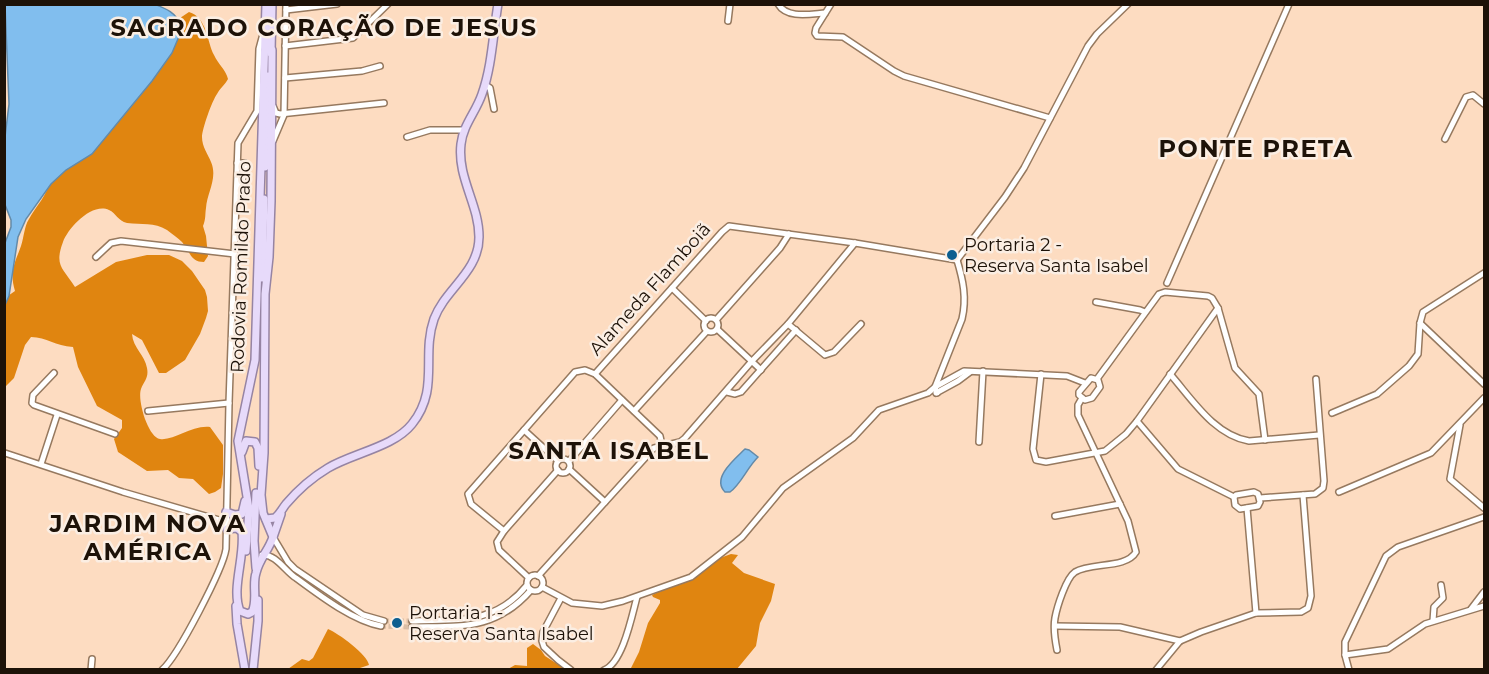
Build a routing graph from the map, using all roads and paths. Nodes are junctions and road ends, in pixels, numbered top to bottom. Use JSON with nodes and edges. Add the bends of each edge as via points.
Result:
{"nodes":[{"id":1,"x":266,"y":4,"type":"edge"},
{"id":2,"x":272,"y":4,"type":"edge"},
{"id":3,"x":337,"y":4,"type":"edge"},
{"id":4,"x":388,"y":4,"type":"edge"},
{"id":5,"x":498,"y":4,"type":"edge"},
{"id":6,"x":730,"y":4,"type":"edge"},
{"id":7,"x":778,"y":4,"type":"edge"},
{"id":8,"x":831,"y":4,"type":"edge"},
{"id":9,"x":1128,"y":4,"type":"edge"},
{"id":10,"x":1289,"y":4,"type":"edge"},
{"id":11,"x":286,"y":7,"type":"edge"},
{"id":12,"x":825,"y":13,"type":"junction"},
{"id":13,"x":728,"y":21,"type":"dead end"},
{"id":14,"x":265,"y":24,"type":"junction"},
{"id":15,"x":285,"y":46,"type":"junction"},
{"id":16,"x":272,"y":50,"type":"junction"},
{"id":17,"x":380,"y":66,"type":"dead end"},
{"id":18,"x":285,"y":78,"type":"junction"},
{"id":19,"x":485,"y":86,"type":"junction"},
{"id":20,"x":384,"y":103,"type":"dead end"},
{"id":21,"x":1485,"y":104,"type":"edge"},
{"id":22,"x":273,"y":106,"type":"junction"},
{"id":23,"x":494,"y":109,"type":"dead end"},
{"id":24,"x":284,"y":113,"type":"junction"},
{"id":25,"x":1050,"y":118,"type":"junction"},
{"id":26,"x":463,"y":130,"type":"junction"},
{"id":27,"x":407,"y":137,"type":"dead end"},
{"id":28,"x":1445,"y":139,"type":"dead end"},
{"id":29,"x":272,"y":143,"type":"junction"},
{"id":30,"x":237,"y":164,"type":"junction"},
{"id":31,"x":236,"y":199,"type":"junction"},
{"id":32,"x":789,"y":234,"type":"junction"},
{"id":33,"x":855,"y":243,"type":"junction"},
{"id":34,"x":235,"y":254,"type":"junction"},
{"id":35,"x":96,"y":257,"type":"dead end"},
{"id":36,"x":957,"y":260,"type":"junction"},
{"id":37,"x":1485,"y":273,"type":"edge"},
{"id":38,"x":1167,"y":283,"type":"dead end"},
{"id":39,"x":672,"y":288,"type":"junction"},
{"id":40,"x":1096,"y":302,"type":"dead end"},
{"id":41,"x":1218,"y":308,"type":"junction"},
{"id":42,"x":1145,"y":312,"type":"junction"},
{"id":43,"x":716,"y":320,"type":"junction"},
{"id":44,"x":706,"y":321,"type":"junction"},
{"id":45,"x":1420,"y":323,"type":"junction"},
{"id":46,"x":788,"y":324,"type":"junction"},
{"id":47,"x":861,"y":324,"type":"dead end"},
{"id":48,"x":717,"y":329,"type":"junction"},
{"id":49,"x":796,"y":330,"type":"junction"},
{"id":50,"x":707,"y":331,"type":"junction"},
{"id":51,"x":752,"y":361,"type":"junction"},
{"id":52,"x":761,"y":370,"type":"junction"},
{"id":53,"x":983,"y":371,"type":"junction"},
{"id":54,"x":54,"y":373,"type":"dead end"},
{"id":55,"x":595,"y":374,"type":"junction"},
{"id":56,"x":1170,"y":374,"type":"junction"},
{"id":57,"x":1041,"y":375,"type":"junction"},
{"id":58,"x":1096,"y":379,"type":"junction"},
{"id":59,"x":1316,"y":379,"type":"dead end"},
{"id":60,"x":1085,"y":383,"type":"junction"},
{"id":61,"x":1485,"y":384,"type":"edge"},
{"id":62,"x":936,"y":390,"type":"junction"},
{"id":63,"x":727,"y":392,"type":"junction"},
{"id":64,"x":1082,"y":398,"type":"junction"},
{"id":65,"x":1485,"y":398,"type":"edge"},
{"id":66,"x":622,"y":400,"type":"junction"},
{"id":67,"x":229,"y":403,"type":"junction"},
{"id":68,"x":148,"y":411,"type":"dead end"},
{"id":69,"x":634,"y":411,"type":"junction"},
{"id":70,"x":1332,"y":413,"type":"dead end"},
{"id":71,"x":57,"y":415,"type":"junction"},
{"id":72,"x":1137,"y":421,"type":"junction"},
{"id":73,"x":1460,"y":425,"type":"junction"},
{"id":74,"x":524,"y":430,"type":"junction"},
{"id":75,"x":115,"y":434,"type":"dead end"},
{"id":76,"x":1319,"y":435,"type":"junction"},
{"id":77,"x":1449,"y":435,"type":"junction"},
{"id":78,"x":1458,"y":438,"type":"junction"},
{"id":79,"x":1265,"y":440,"type":"junction"},
{"id":80,"x":979,"y":442,"type":"dead end"},
{"id":81,"x":663,"y":445,"type":"junction"},
{"id":82,"x":5,"y":453,"type":"edge"},
{"id":83,"x":1096,"y":453,"type":"junction"},
{"id":84,"x":558,"y":461,"type":"junction"},
{"id":85,"x":568,"y":461,"type":"junction"},
{"id":86,"x":41,"y":464,"type":"junction"},
{"id":87,"x":558,"y":470,"type":"junction"},
{"id":88,"x":569,"y":470,"type":"junction"},
{"id":89,"x":261,"y":476,"type":"junction"},
{"id":90,"x":247,"y":490,"type":"junction"},
{"id":91,"x":1339,"y":492,"type":"dead end"},
{"id":92,"x":1303,"y":495,"type":"junction"},
{"id":93,"x":1234,"y":497,"type":"junction"},
{"id":94,"x":1260,"y":498,"type":"junction"},
{"id":95,"x":605,"y":502,"type":"junction"},
{"id":96,"x":1120,"y":504,"type":"junction"},
{"id":97,"x":1247,"y":508,"type":"junction"},
{"id":98,"x":1485,"y":508,"type":"edge"},
{"id":99,"x":283,"y":509,"type":"junction"},
{"id":100,"x":226,"y":512,"type":"junction"},
{"id":101,"x":1055,"y":516,"type":"dead end"},
{"id":102,"x":1485,"y":517,"type":"edge"},
{"id":103,"x":266,"y":519,"type":"junction"},
{"id":104,"x":227,"y":525,"type":"junction"},
{"id":105,"x":504,"y":531,"type":"junction"},
{"id":106,"x":273,"y":537,"type":"junction"},
{"id":107,"x":262,"y":555,"type":"junction"},
{"id":108,"x":256,"y":570,"type":"junction"},
{"id":109,"x":538,"y":576,"type":"junction"},
{"id":110,"x":529,"y":578,"type":"junction"},
{"id":111,"x":1441,"y":585,"type":"dead end"},
{"id":112,"x":542,"y":587,"type":"junction"},
{"id":113,"x":529,"y":588,"type":"junction"},
{"id":114,"x":238,"y":589,"type":"junction"},
{"id":115,"x":1485,"y":592,"type":"edge"},
{"id":116,"x":637,"y":597,"type":"junction"},
{"id":117,"x":561,"y":598,"type":"junction"},
{"id":118,"x":1485,"y":606,"type":"edge"},
{"id":119,"x":1471,"y":609,"type":"junction"},
{"id":120,"x":1256,"y":613,"type":"junction"},
{"id":121,"x":1433,"y":621,"type":"junction"},
{"id":122,"x":410,"y":624,"type":"tunnel mouth"},
{"id":123,"x":1055,"y":626,"type":"junction"},
{"id":124,"x":1180,"y":641,"type":"junction"},
{"id":125,"x":1057,"y":650,"type":"dead end"},
{"id":126,"x":1345,"y":655,"type":"junction"},
{"id":127,"x":92,"y":659,"type":"dead end"},
{"id":128,"x":91,"y":669,"type":"edge"},
{"id":129,"x":162,"y":669,"type":"edge"},
{"id":130,"x":245,"y":669,"type":"edge"},
{"id":131,"x":253,"y":669,"type":"edge"},
{"id":132,"x":571,"y":669,"type":"edge"},
{"id":133,"x":604,"y":669,"type":"edge"},
{"id":134,"x":1156,"y":669,"type":"edge"},
{"id":135,"x":1349,"y":669,"type":"edge"}],
"edges":[{"from":1,"to":14,"type":"main road","name":"Rodovia Romildo Prado"},
{"from":2,"to":16,"type":"main road","name":"Rodovia Romildo Prado"},
{"from":3,"to":11,"type":"street"},
{"from":4,"to":15,"type":"street","via":[[353,38]]},
{"from":5,"to":19,"type":"main road"},
{"from":6,"to":13,"type":"street"},
{"from":7,"to":12,"type":"street","via":[[789,14]]},
{"from":8,"to":12,"type":"street"},
{"from":9,"to":25,"type":"street","via":[[1092,40]]},
{"from":10,"to":38,"type":"street"},
{"from":11,"to":15,"type":"street"},
{"from":12,"to":25,"type":"street","via":[[814,31],[818,36],[843,37],[904,76]]},
{"from":14,"to":30,"type":"street","via":[[257,111],[238,142]]},
{"from":14,"to":90,"type":"main road","name":"Rodovia Romildo Prado","via":[[255,360],[238,441]]},
{"from":15,"to":18,"type":"street"},
{"from":16,"to":22,"type":"main road"},
{"from":16,"to":89,"type":"main road","name":"Rodovia Romildo Prado","via":[[258,411]]},
{"from":17,"to":18,"type":"street"},
{"from":18,"to":24,"type":"street"},
{"from":19,"to":23,"type":"street","via":[[490,88]]},
{"from":19,"to":26,"type":"main road"},
{"from":20,"to":24,"type":"street"},
{"from":21,"to":28,"type":"street","via":[[1474,96],[1466,97]]},
{"from":22,"to":24,"type":"street","via":[[277,114]]},
{"from":22,"to":29,"type":"main road"},
{"from":24,"to":29,"type":"street"},
{"from":25,"to":36,"type":"street","via":[[1016,181]]},
{"from":26,"to":27,"type":"street","via":[[430,130]]},
{"from":26,"to":99,"type":"main road","via":[[461,165],[476,213],[478,246],[469,269],[437,310],[430,330],[430,375],[418,415],[395,438],[327,468]]},
{"from":29,"to":89,"type":"main road"},
{"from":30,"to":31,"type":"street"},
{"from":30,"to":31,"type":"street","via":[[247,166]]},
{"from":31,"to":34,"type":"street"},
{"from":32,"to":33,"type":"street"},
{"from":32,"to":39,"type":"street","name":"Alameda Flamboiã","via":[[729,226]]},
{"from":32,"to":43,"type":"street"},
{"from":33,"to":36,"type":"street"},
{"from":33,"to":46,"type":"street"},
{"from":34,"to":35,"type":"street","via":[[121,241],[111,243]]},
{"from":34,"to":67,"type":"street"},
{"from":36,"to":62,"type":"street","via":[[965,307]]},
{"from":37,"to":45,"type":"street","via":[[1427,309]]},
{"from":39,"to":44,"type":"street"},
{"from":39,"to":55,"type":"street","name":"Alameda Flamboiã"},
{"from":40,"to":42,"type":"street"},
{"from":41,"to":42,"type":"street","via":[[1208,296],[1162,293]]},
{"from":41,"to":56,"type":"street"},
{"from":41,"to":79,"type":"street","via":[[1235,368],[1259,394]]},
{"from":42,"to":58,"type":"street"},
{"from":43,"to":44,"type":"street"},
{"from":43,"to":48,"type":"street"},
{"from":44,"to":50,"type":"street"},
{"from":45,"to":61,"type":"street"},
{"from":45,"to":70,"type":"street","via":[[1418,354],[1409,366],[1377,394]]},
{"from":46,"to":49,"type":"street"},
{"from":46,"to":51,"type":"street"},
{"from":47,"to":49,"type":"street","via":[[829,355]]},
{"from":48,"to":50,"type":"street"},
{"from":48,"to":51,"type":"street"},
{"from":49,"to":52,"type":"street"},
{"from":50,"to":69,"type":"street"},
{"from":51,"to":52,"type":"street"},
{"from":51,"to":63,"type":"street"},
{"from":52,"to":63,"type":"street","via":[[741,392]]},
{"from":53,"to":57,"type":"street"},
{"from":53,"to":62,"type":"street","via":[[964,371]]},
{"from":53,"to":80,"type":"street"},
{"from":54,"to":71,"type":"street","via":[[33,395],[32,403]]},
{"from":55,"to":66,"type":"street"},
{"from":55,"to":74,"type":"street","via":[[580,370],[570,377]]},
{"from":56,"to":72,"type":"street"},
{"from":56,"to":79,"type":"street","via":[[1220,429],[1245,441]]},
{"from":57,"to":60,"type":"street","via":[[1071,377]]},
{"from":57,"to":83,"type":"street","via":[[1034,457],[1046,462]]},
{"from":58,"to":60,"type":"street"},
{"from":58,"to":64,"type":"street","via":[[1100,387],[1092,398]]},
{"from":59,"to":76,"type":"street"},
{"from":60,"to":64,"type":"street","via":[[1079,392]]},
{"from":62,"to":116,"type":"street","via":[[874,413],[853,438],[783,488],[742,537],[691,577]]},
{"from":63,"to":81,"type":"street","via":[[683,440]]},
{"from":64,"to":83,"type":"street","via":[[1078,415]]},
{"from":65,"to":73,"type":"street"},
{"from":66,"to":69,"type":"street"},
{"from":66,"to":85,"type":"street"},
{"from":67,"to":68,"type":"street"},
{"from":67,"to":100,"type":"street"},
{"from":69,"to":81,"type":"street","via":[[660,436]]},
{"from":71,"to":75,"type":"street"},
{"from":71,"to":86,"type":"street"},
{"from":72,"to":83,"type":"street","via":[[1108,449]]},
{"from":72,"to":93,"type":"street","via":[[1178,470]]},
{"from":73,"to":77,"type":"street"},
{"from":73,"to":78,"type":"street"},
{"from":74,"to":84,"type":"street"},
{"from":74,"to":105,"type":"street","via":[[468,494],[471,504]]},
{"from":76,"to":79,"type":"street"},
{"from":76,"to":92,"type":"street","via":[[1324,481],[1321,490]]},
{"from":77,"to":78,"type":"street"},
{"from":77,"to":91,"type":"street","via":[[1426,456]]},
{"from":78,"to":98,"type":"street","via":[[1450,479]]},
{"from":81,"to":95,"type":"street","via":[[654,448]]},
{"from":82,"to":86,"type":"street"},
{"from":83,"to":96,"type":"street"},
{"from":84,"to":85,"type":"street"},
{"from":84,"to":87,"type":"street"},
{"from":85,"to":88,"type":"street"},
{"from":86,"to":104,"type":"street"},
{"from":87,"to":88,"type":"street"},
{"from":87,"to":105,"type":"street"},
{"from":88,"to":95,"type":"street"},
{"from":89,"to":90,"type":"main road","via":[[258,448],[252,441],[246,441],[242,456]]},
{"from":89,"to":103,"type":"main road","via":[[261,506]]},
{"from":89,"to":108,"type":"main road","name":"Rodovia Romildo Prado","via":[[254,541]]},
{"from":90,"to":100,"type":"main road","via":[[242,514]]},
{"from":90,"to":114,"type":"main road","name":"Rodovia Romildo Prado","via":[[248,538]]},
{"from":92,"to":94,"type":"street"},
{"from":92,"to":120,"type":"street","via":[[1310,602],[1305,611]]},
{"from":93,"to":94,"type":"street","via":[[1254,492]]},
{"from":93,"to":97,"type":"street","via":[[1238,507]]},
{"from":94,"to":97,"type":"street","via":[[1258,506]]},
{"from":95,"to":109,"type":"street"},
{"from":96,"to":101,"type":"street"},
{"from":96,"to":123,"type":"street","via":[[1135,544],[1134,556],[1072,575],[1059,602]]},
{"from":97,"to":120,"type":"street"},
{"from":99,"to":103,"type":"main road","via":[[275,518]]},
{"from":99,"to":106,"type":"main road"},
{"from":100,"to":104,"type":"street"},
{"from":102,"to":126,"type":"street","via":[[1398,547],[1386,556],[1348,633]]},
{"from":103,"to":106,"type":"main road"},
{"from":104,"to":114,"type":"main road","via":[[242,532]]},
{"from":104,"to":129,"type":"street","via":[[220,569],[180,647]]},
{"from":105,"to":110,"type":"street","via":[[498,547]]},
{"from":106,"to":107,"type":"main road"},
{"from":106,"to":107,"type":"street","via":[[300,573],[363,615],[384,623],[359,620],[293,576],[271,556]]},
{"from":107,"to":108,"type":"main road"},
{"from":108,"to":114,"type":"main road","via":[[252,612],[239,609]]},
{"from":108,"to":131,"type":"main road","name":"Rodovia Romildo Prado","via":[[259,609]]},
{"from":109,"to":110,"type":"street"},
{"from":109,"to":112,"type":"street"},
{"from":110,"to":113,"type":"street"},
{"from":111,"to":121,"type":"street","via":[[1443,598],[1434,607]]},
{"from":112,"to":113,"type":"street","via":[[535,591]]},
{"from":112,"to":117,"type":"street"},
{"from":113,"to":122,"type":"street","via":[[492,614]]},
{"from":114,"to":130,"type":"main road","name":"Rodovia Romildo Prado","via":[[237,624]]},
{"from":115,"to":119,"type":"street"},
{"from":116,"to":117,"type":"street","via":[[602,606],[580,605]]},
{"from":116,"to":133,"type":"street","via":[[616,660]]},
{"from":117,"to":132,"type":"street","via":[[542,641]]},
{"from":118,"to":119,"type":"street"},
{"from":119,"to":121,"type":"street"},
{"from":120,"to":124,"type":"street"},
{"from":121,"to":126,"type":"street","via":[[1388,649]]},
{"from":123,"to":124,"type":"street","via":[[1120,627]]},
{"from":123,"to":125,"type":"street"},
{"from":124,"to":134,"type":"street"},
{"from":126,"to":135,"type":"street"},
{"from":127,"to":128,"type":"street"}]}
